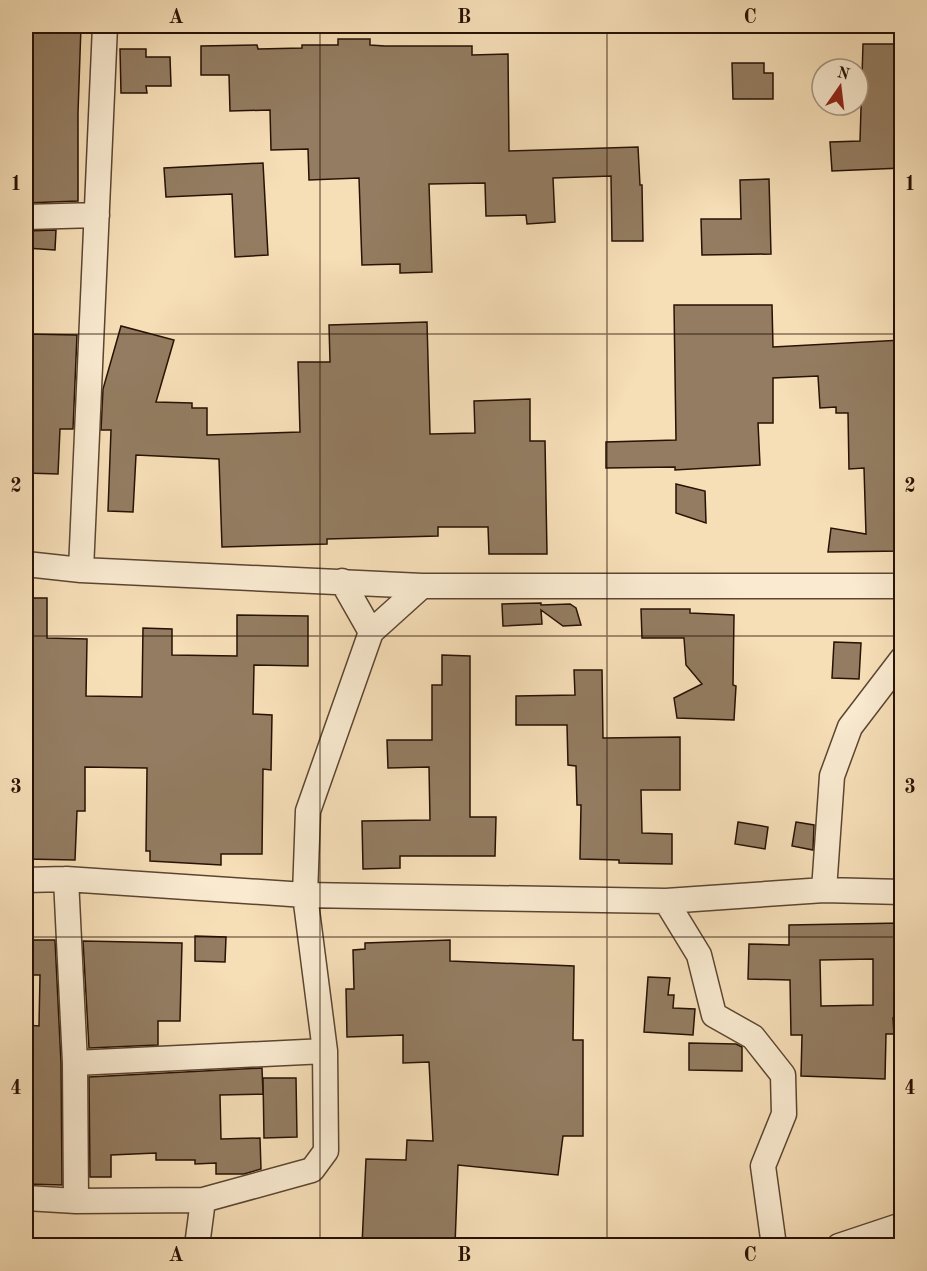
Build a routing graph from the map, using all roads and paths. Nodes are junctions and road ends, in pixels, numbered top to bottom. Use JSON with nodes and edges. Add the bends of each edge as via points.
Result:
{"nodes":[{"id":1,"x":105,"y":26,"type":"edge"},
{"id":2,"x":98,"y":215,"type":"junction"},
{"id":3,"x":26,"y":217,"type":"edge"},
{"id":4,"x":26,"y":564,"type":"edge"},
{"id":5,"x":81,"y":570,"type":"junction"},
{"id":6,"x":342,"y":581,"type":"junction"},
{"id":7,"x":422,"y":586,"type":"junction"},
{"id":8,"x":902,"y":586,"type":"edge"},
{"id":9,"x":371,"y":632,"type":"junction"},
{"id":10,"x":902,"y":659,"type":"edge"},
{"id":11,"x":26,"y":879,"type":"edge"},
{"id":12,"x":66,"y":879,"type":"junction"},
{"id":13,"x":824,"y":890,"type":"junction"},
{"id":14,"x":902,"y":892,"type":"edge"},
{"id":15,"x":305,"y":895,"type":"junction"},
{"id":16,"x":666,"y":901,"type":"junction"},
{"id":17,"x":325,"y":1051,"type":"junction"},
{"id":18,"x":75,"y":1063,"type":"junction"},
{"id":19,"x":26,"y":1198,"type":"edge"},
{"id":20,"x":203,"y":1200,"type":"junction"},
{"id":21,"x":76,"y":1201,"type":"junction"},
{"id":22,"x":902,"y":1225,"type":"edge"},
{"id":23,"x":197,"y":1245,"type":"edge"},
{"id":24,"x":774,"y":1245,"type":"edge"},
{"id":25,"x":839,"y":1245,"type":"edge"}],
"edges":[{"from":1,"to":2,"type":"street"},
{"from":2,"to":3,"type":"street"},
{"from":2,"to":5,"type":"street"},
{"from":4,"to":5,"type":"street"},
{"from":5,"to":6,"type":"street"},
{"from":6,"to":7,"type":"street"},
{"from":6,"to":9,"type":"street"},
{"from":7,"to":8,"type":"street"},
{"from":7,"to":9,"type":"street"},
{"from":9,"to":15,"type":"street","via":[[308,811]]},
{"from":10,"to":13,"type":"street","via":[[850,727],[832,776]]},
{"from":11,"to":12,"type":"street"},
{"from":12,"to":15,"type":"street"},
{"from":12,"to":18,"type":"street"},
{"from":13,"to":14,"type":"street"},
{"from":13,"to":16,"type":"street"},
{"from":15,"to":16,"type":"street"},
{"from":15,"to":17,"type":"street"},
{"from":16,"to":24,"type":"street","via":[[699,955],[714,1015],[753,1036],[783,1075],[784,1114],[763,1166]]},
{"from":17,"to":18,"type":"street"},
{"from":17,"to":20,"type":"street","via":[[326,1151],[312,1170]]},
{"from":18,"to":21,"type":"street"},
{"from":19,"to":21,"type":"street"},
{"from":20,"to":21,"type":"street"},
{"from":20,"to":23,"type":"street"},
{"from":22,"to":25,"type":"street"}]}
